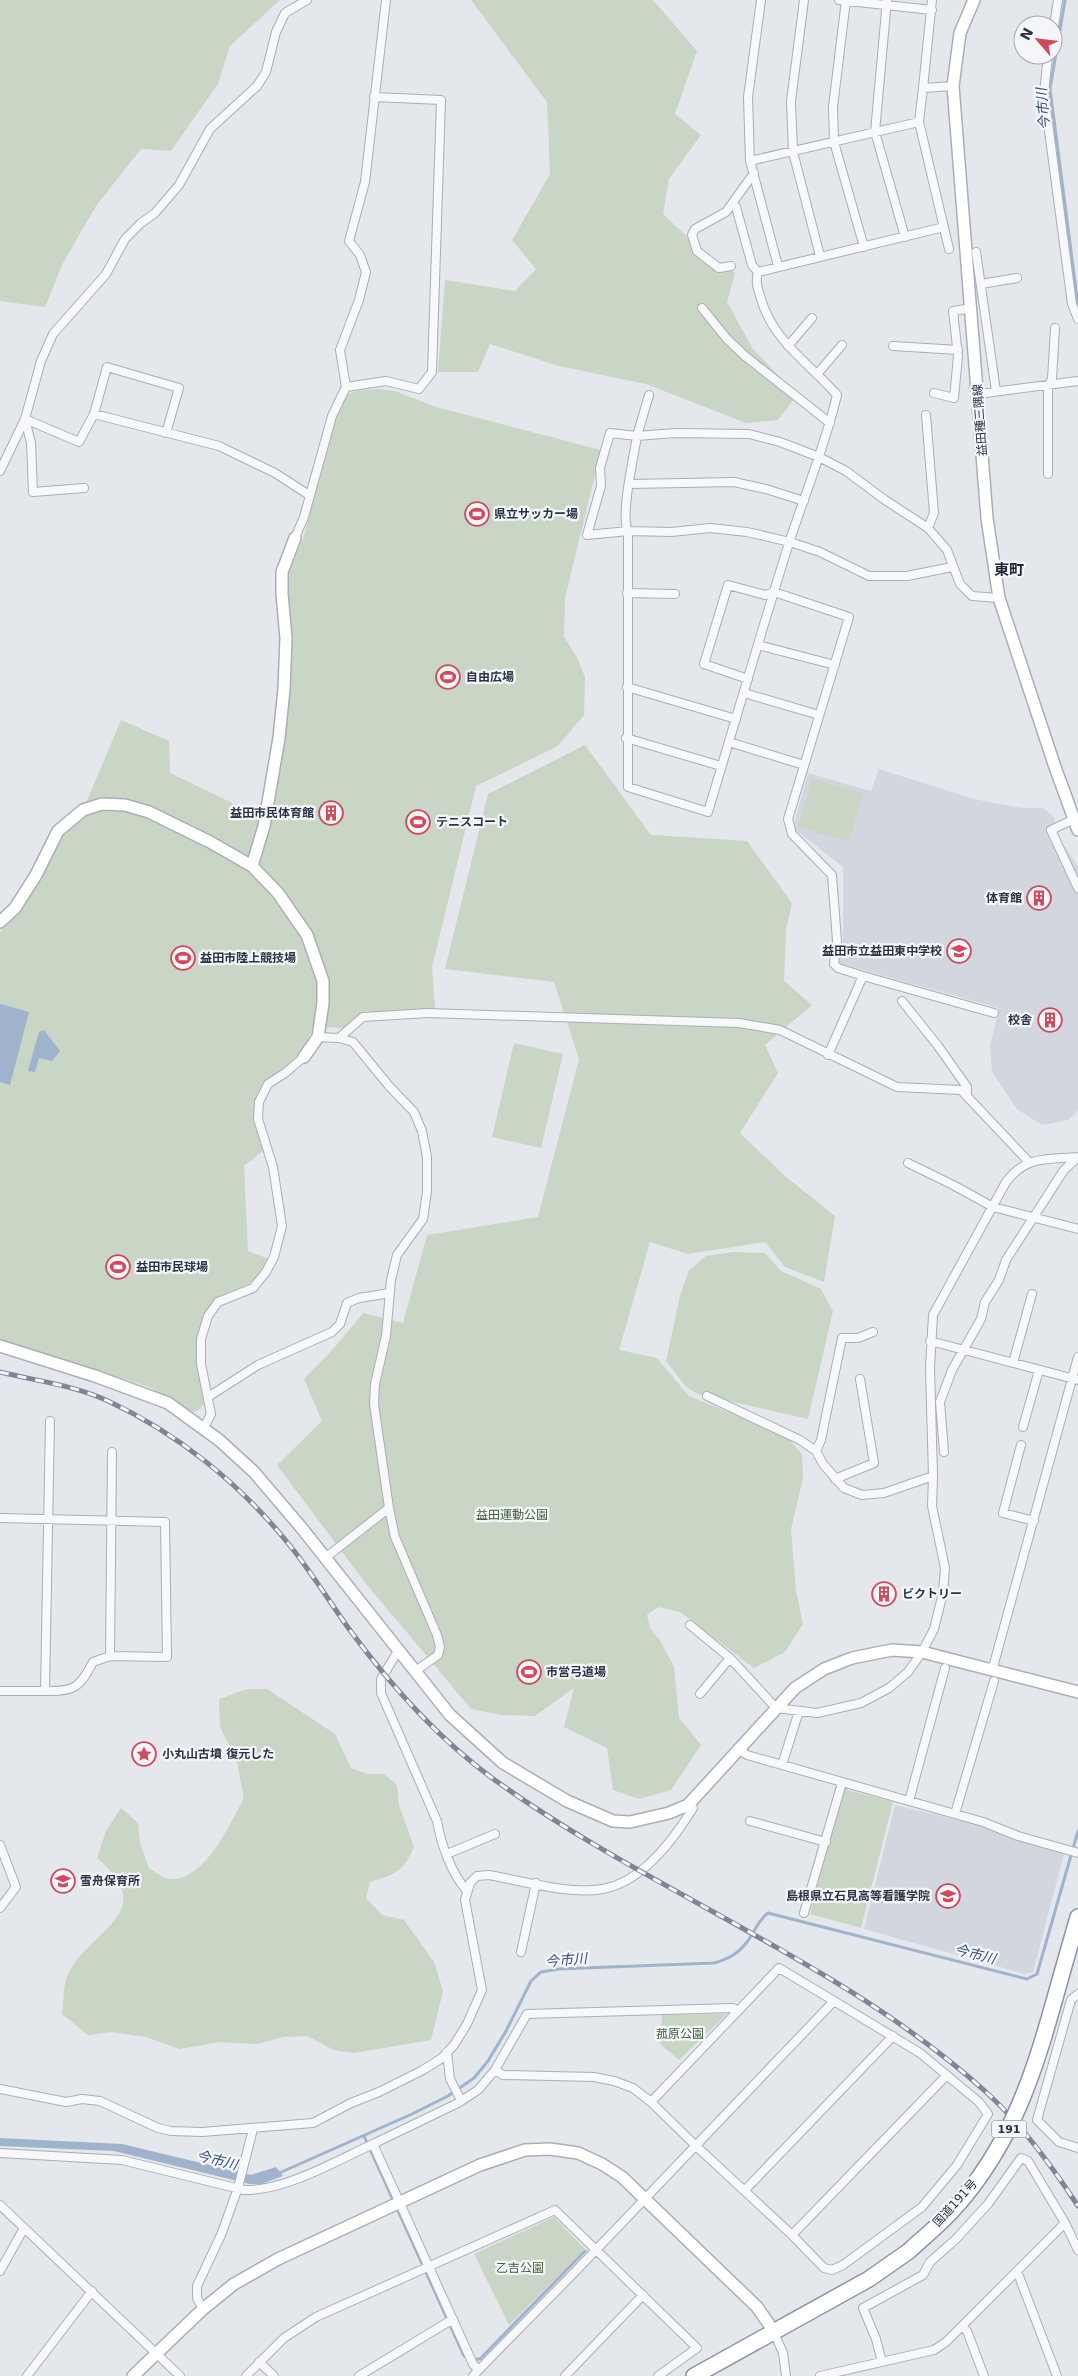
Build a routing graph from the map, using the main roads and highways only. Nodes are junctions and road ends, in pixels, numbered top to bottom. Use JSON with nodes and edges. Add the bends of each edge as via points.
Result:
{"nodes":[{"id":1,"x":1077,"y":1923,"type":"edge"},
{"id":2,"x":694,"y":2376,"type":"edge"}],
"edges":[{"from":1,"to":2,"type":"highway","name":"国道191号","number":"191","bridge":true,"via":[[1026,2093],[1006,2135],[984,2170],[951,2212],[909,2251],[868,2279]]}]}
